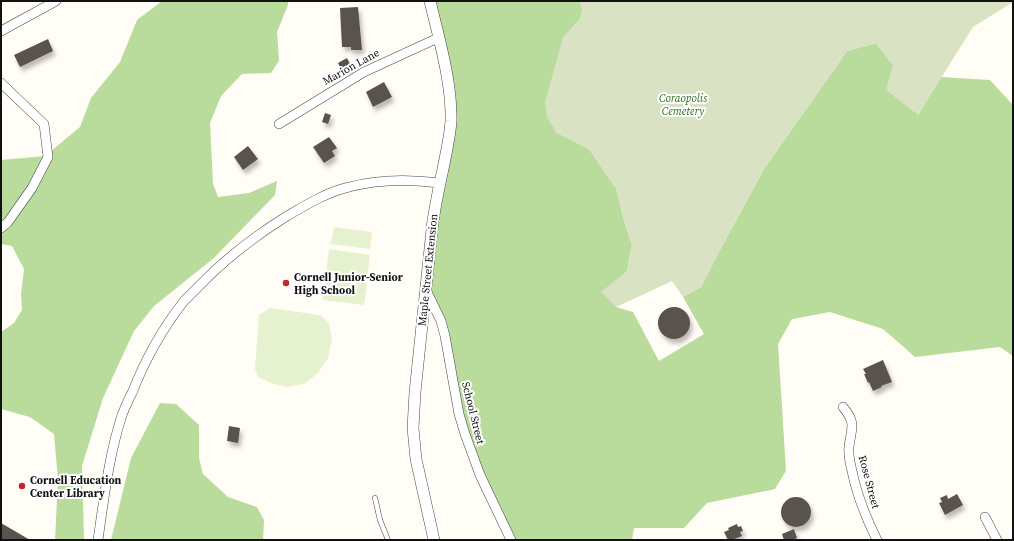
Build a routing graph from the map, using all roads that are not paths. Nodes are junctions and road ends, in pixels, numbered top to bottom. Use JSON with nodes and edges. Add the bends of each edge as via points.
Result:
{"nodes":[{"id":1,"x":56,"y":1,"type":"edge"},
{"id":2,"x":430,"y":1,"type":"edge"},
{"id":3,"x":1,"y":31,"type":"edge"},
{"id":4,"x":438,"y":38,"type":"junction"},
{"id":5,"x":1,"y":83,"type":"edge"},
{"id":6,"x":279,"y":124,"type":"dead end"},
{"id":7,"x":440,"y":183,"type":"junction"},
{"id":8,"x":1,"y":228,"type":"edge"},
{"id":9,"x":425,"y":288,"type":"junction"},
{"id":10,"x":843,"y":407,"type":"dead end"},
{"id":11,"x":375,"y":498,"type":"dead end"},
{"id":12,"x":984,"y":517,"type":"dead end"},
{"id":13,"x":98,"y":540,"type":"edge"},
{"id":14,"x":388,"y":540,"type":"edge"},
{"id":15,"x":434,"y":540,"type":"edge"},
{"id":16,"x":511,"y":540,"type":"edge"},
{"id":17,"x":877,"y":540,"type":"edge"},
{"id":18,"x":997,"y":540,"type":"edge"}],
"edges":[{"from":1,"to":3,"type":"street"},
{"from":2,"to":4,"type":"street","name":"Maple Street Extension"},
{"from":4,"to":6,"type":"street","name":"Marion Lane","via":[[364,72]]},
{"from":4,"to":7,"type":"street","name":"Maple Street Extension","via":[[450,93],[451,116]]},
{"from":5,"to":8,"type":"street","via":[[44,124],[48,157],[32,188]]},
{"from":7,"to":9,"type":"street","name":"Maple Street Extension"},
{"from":7,"to":13,"type":"street","via":[[396,180],[349,187],[329,194],[265,229],[209,275],[185,300],[153,348],[122,415],[106,484]]},
{"from":9,"to":15,"type":"street","name":"Maple Street Extension","via":[[414,392],[413,428],[416,459]]},
{"from":9,"to":16,"type":"street","name":"School Street","via":[[441,321],[465,434],[480,475]]},
{"from":10,"to":17,"type":"street","name":"Rose Street","via":[[848,412],[853,429],[849,452],[852,472]]},
{"from":11,"to":14,"type":"lane"},
{"from":12,"to":18,"type":"street"}]}
